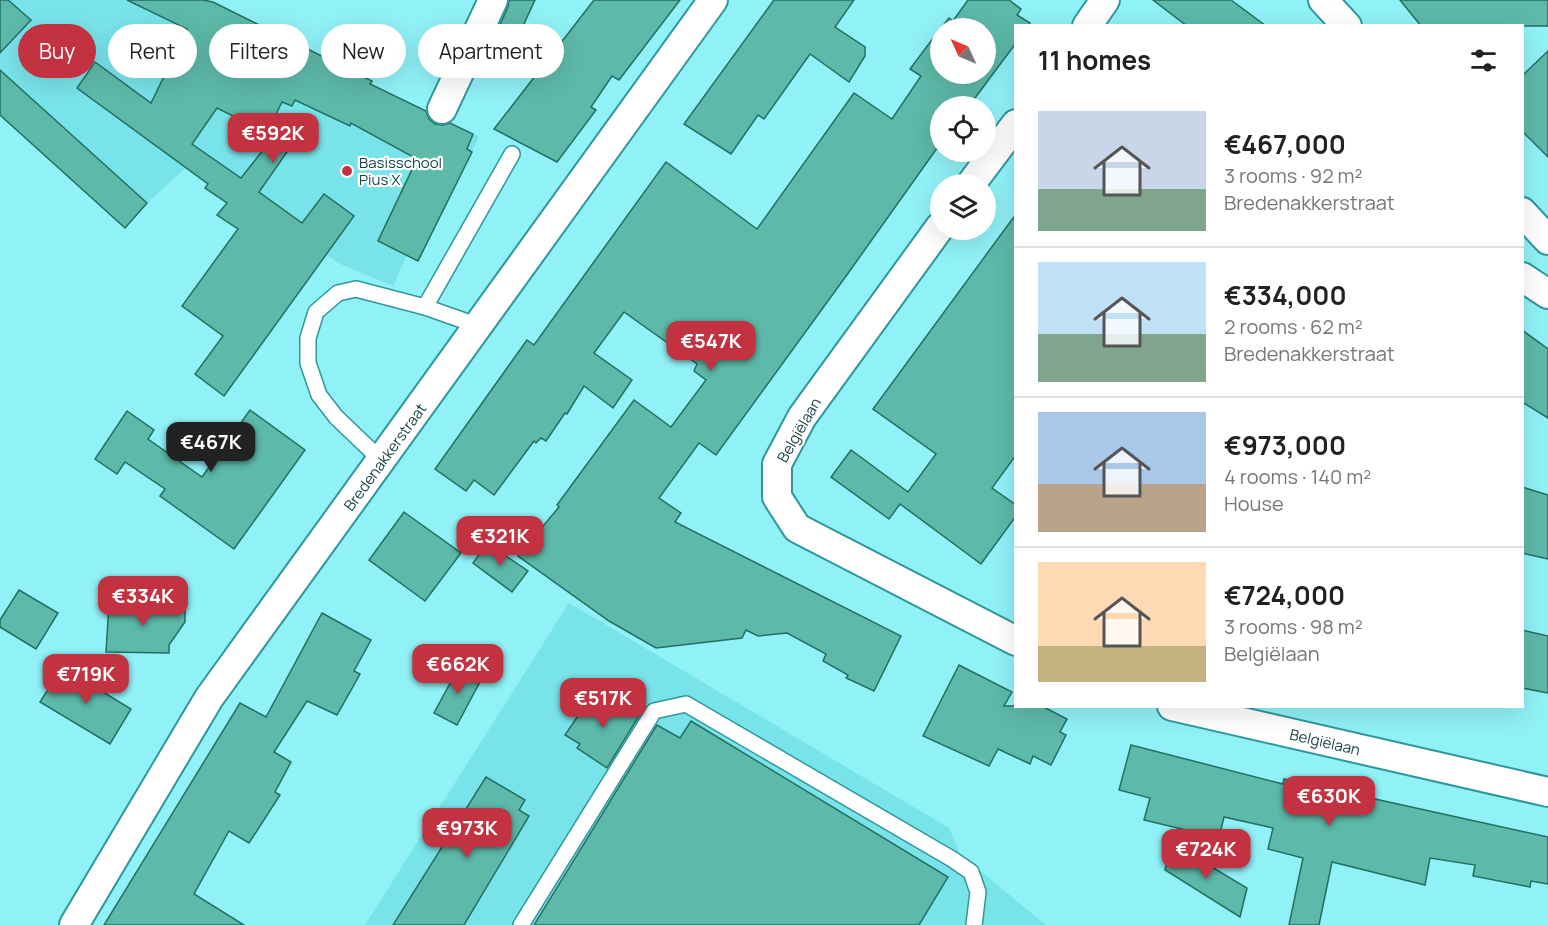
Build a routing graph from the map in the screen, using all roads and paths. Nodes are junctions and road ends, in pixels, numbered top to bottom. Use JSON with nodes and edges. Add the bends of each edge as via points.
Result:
{"nodes":[{"id":1,"x":493,"y":0,"type":"edge"},
{"id":2,"x":713,"y":0,"type":"edge"},
{"id":3,"x":1105,"y":0,"type":"edge"},
{"id":4,"x":1323,"y":0,"type":"edge"},
{"id":5,"x":1088,"y":24,"type":"edge"},
{"id":6,"x":1345,"y":24,"type":"edge"},
{"id":7,"x":442,"y":109,"type":"dead end"},
{"id":8,"x":1014,"y":127,"type":"edge"},
{"id":9,"x":512,"y":154,"type":"dead end"},
{"id":10,"x":978,"y":174,"type":"edge"},
{"id":11,"x":1524,"y":214,"type":"edge"},
{"id":12,"x":931,"y":240,"type":"edge"},
{"id":13,"x":1548,"y":240,"type":"edge"},
{"id":14,"x":1524,"y":278,"type":"edge"},
{"id":15,"x":1548,"y":294,"type":"edge"},
{"id":16,"x":425,"y":308,"type":"junction"},
{"id":17,"x":479,"y":326,"type":"junction"},
{"id":18,"x":382,"y":461,"type":"junction"},
{"id":19,"x":1014,"y":640,"type":"edge"},
{"id":20,"x":1182,"y":708,"type":"edge"},
{"id":21,"x":1548,"y":792,"type":"edge"},
{"id":22,"x":74,"y":925,"type":"edge"},
{"id":23,"x":521,"y":925,"type":"edge"},
{"id":24,"x":974,"y":925,"type":"edge"}],
"edges":[{"from":1,"to":7,"type":"street"},
{"from":2,"to":17,"type":"street","name":"Bredenakkerstraat"},
{"from":3,"to":5,"type":"street"},
{"from":4,"to":6,"type":"street"},
{"from":8,"to":10,"type":"street"},
{"from":9,"to":16,"type":"lane"},
{"from":11,"to":13,"type":"street"},
{"from":12,"to":19,"type":"street","name":"Belgiëlaan","via":[[802,417],[777,464],[777,497],[797,528]]},
{"from":14,"to":15,"type":"street"},
{"from":16,"to":17,"type":"lane"},
{"from":16,"to":18,"type":"lane","via":[[356,289],[338,293],[316,312],[308,338],[308,363],[319,395]]},
{"from":17,"to":18,"type":"street","name":"Bredenakkerstraat"},
{"from":18,"to":22,"type":"street","name":"Bredenakkerstraat","via":[[210,698]]},
{"from":20,"to":21,"type":"street","name":"Belgiëlaan"},
{"from":23,"to":24,"type":"lane","via":[[654,711],[686,704],[971,872],[978,892]]}]}
